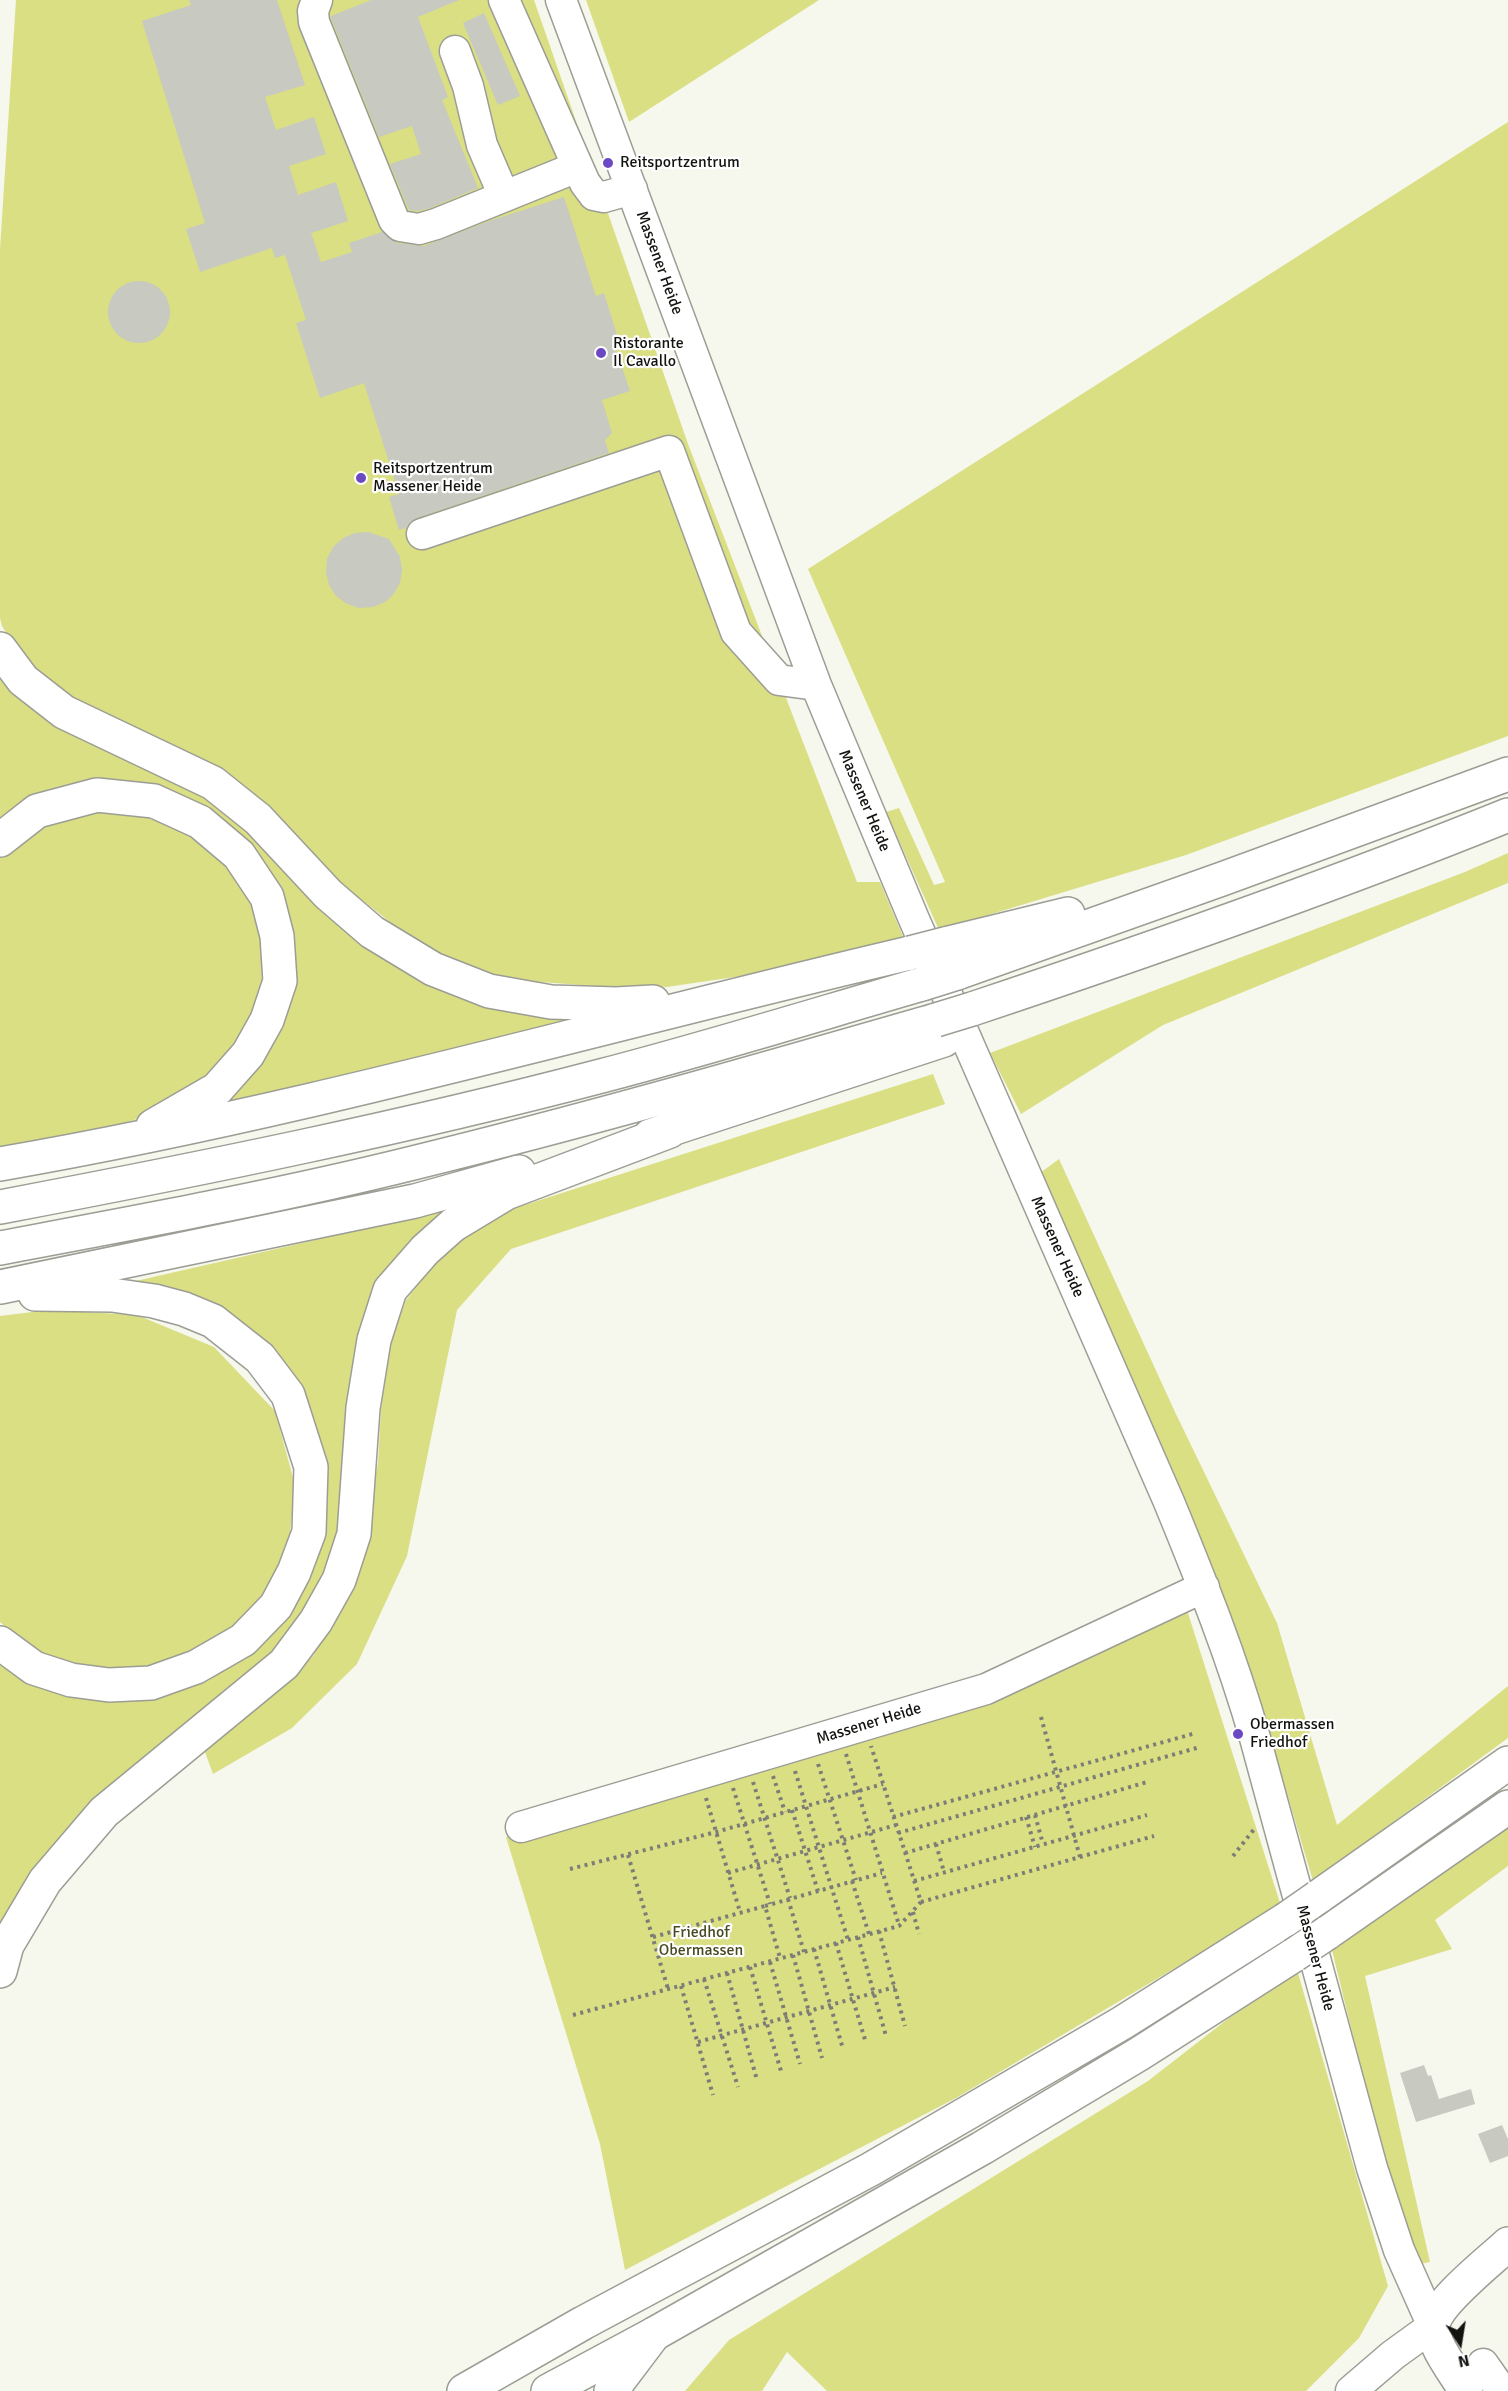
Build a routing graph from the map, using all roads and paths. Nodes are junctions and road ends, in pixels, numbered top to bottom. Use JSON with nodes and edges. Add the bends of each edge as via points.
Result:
{"nodes":[{"id":1,"x":316,"y":0,"type":"edge"},
{"id":2,"x":504,"y":0,"type":"edge"},
{"id":3,"x":561,"y":0,"type":"edge"},
{"id":4,"x":454,"y":51,"type":"dead end"},
{"id":5,"x":578,"y":167,"type":"junction"},
{"id":6,"x":632,"y":189,"type":"junction"},
{"id":7,"x":504,"y":196,"type":"junction"},
{"id":8,"x":422,"y":534,"type":"dead end"},
{"id":9,"x":0,"y":649,"type":"edge"},
{"id":10,"x":816,"y":685,"type":"junction"},
{"id":11,"x":1508,"y":774,"type":"edge"},
{"id":12,"x":1508,"y":815,"type":"edge"},
{"id":13,"x":0,"y":840,"type":"edge"},
{"id":14,"x":951,"y":958,"type":"junction"},
{"id":15,"x":726,"y":996,"type":"junction"},
{"id":16,"x":940,"y":1030,"type":"junction"},
{"id":17,"x":670,"y":1131,"type":"junction"},
{"id":18,"x":72,"y":1151,"type":"junction"},
{"id":19,"x":0,"y":1164,"type":"edge"},
{"id":20,"x":0,"y":1207,"type":"edge"},
{"id":21,"x":0,"y":1248,"type":"edge"},
{"id":22,"x":0,"y":1287,"type":"edge"},
{"id":23,"x":0,"y":1295,"type":"edge"},
{"id":24,"x":1204,"y":1587,"type":"junction"},
{"id":25,"x":0,"y":1643,"type":"edge"},
{"id":26,"x":1041,"y":1717,"type":"dead end"},
{"id":27,"x":865,"y":1725,"type":"junction"},
{"id":28,"x":1196,"y":1733,"type":"dead end"},
{"id":29,"x":844,"y":1746,"type":"dead end"},
{"id":30,"x":1200,"y":1747,"type":"dead end"},
{"id":31,"x":816,"y":1755,"type":"dead end"},
{"id":32,"x":792,"y":1762,"type":"dead end"},
{"id":33,"x":1508,"y":1763,"type":"edge"},
{"id":34,"x":772,"y":1771,"type":"dead end"},
{"id":35,"x":1057,"y":1772,"type":"junction"},
{"id":36,"x":699,"y":1775,"type":"junction"},
{"id":37,"x":752,"y":1777,"type":"dead end"},
{"id":38,"x":1147,"y":1782,"type":"dead end"},
{"id":39,"x":732,"y":1783,"type":"dead end"},
{"id":40,"x":883,"y":1784,"type":"junction"},
{"id":41,"x":1061,"y":1787,"type":"junction"},
{"id":42,"x":858,"y":1791,"type":"junction"},
{"id":43,"x":830,"y":1799,"type":"junction"},
{"id":44,"x":806,"y":1806,"type":"junction"},
{"id":45,"x":1066,"y":1806,"type":"junction"},
{"id":46,"x":1508,"y":1807,"type":"edge"},
{"id":47,"x":792,"y":1810,"type":"junction"},
{"id":48,"x":785,"y":1812,"type":"junction"},
{"id":49,"x":1035,"y":1815,"type":"junction"},
{"id":50,"x":1147,"y":1815,"type":"dead end"},
{"id":51,"x":893,"y":1817,"type":"junction"},
{"id":52,"x":1026,"y":1817,"type":"junction"},
{"id":53,"x":765,"y":1818,"type":"junction"},
{"id":54,"x":1259,"y":1822,"type":"dead end"},
{"id":55,"x":745,"y":1824,"type":"junction"},
{"id":56,"x":896,"y":1825,"type":"junction"},
{"id":57,"x":521,"y":1827,"type":"dead end"},
{"id":58,"x":1039,"y":1829,"type":"junction"},
{"id":59,"x":1029,"y":1831,"type":"junction"},
{"id":60,"x":716,"y":1832,"type":"junction"},
{"id":61,"x":870,"y":1832,"type":"junction"},
{"id":62,"x":898,"y":1833,"type":"junction"},
{"id":63,"x":1074,"y":1836,"type":"junction"},
{"id":64,"x":1154,"y":1836,"type":"dead end"},
{"id":65,"x":843,"y":1840,"type":"junction"},
{"id":66,"x":936,"y":1844,"type":"junction"},
{"id":67,"x":1043,"y":1844,"type":"junction"},
{"id":68,"x":820,"y":1847,"type":"junction"},
{"id":69,"x":1035,"y":1847,"type":"junction"},
{"id":70,"x":806,"y":1851,"type":"junction"},
{"id":71,"x":905,"y":1853,"type":"junction"},
{"id":72,"x":628,"y":1855,"type":"junction"},
{"id":73,"x":1233,"y":1856,"type":"dead end"},
{"id":74,"x":1080,"y":1857,"type":"junction"},
{"id":75,"x":778,"y":1858,"type":"junction"},
{"id":76,"x":758,"y":1864,"type":"junction"},
{"id":77,"x":570,"y":1869,"type":"dead end"},
{"id":78,"x":944,"y":1872,"type":"junction"},
{"id":79,"x":728,"y":1873,"type":"junction"},
{"id":80,"x":883,"y":1873,"type":"junction"},
{"id":81,"x":854,"y":1881,"type":"junction"},
{"id":82,"x":914,"y":1881,"type":"junction"},
{"id":83,"x":832,"y":1887,"type":"junction"},
{"id":84,"x":818,"y":1891,"type":"junction"},
{"id":85,"x":789,"y":1899,"type":"junction"},
{"id":86,"x":921,"y":1902,"type":"junction"},
{"id":87,"x":770,"y":1904,"type":"junction"},
{"id":88,"x":765,"y":1906,"type":"junction"},
{"id":89,"x":912,"y":1911,"type":"junction"},
{"id":90,"x":740,"y":1912,"type":"junction"},
{"id":91,"x":899,"y":1926,"type":"junction"},
{"id":92,"x":879,"y":1931,"type":"junction"},
{"id":93,"x":869,"y":1934,"type":"junction"},
{"id":94,"x":919,"y":1934,"type":"dead end"},
{"id":95,"x":653,"y":1936,"type":"junction"},
{"id":96,"x":858,"y":1937,"type":"junction"},
{"id":97,"x":848,"y":1940,"type":"junction"},
{"id":98,"x":836,"y":1943,"type":"junction"},
{"id":99,"x":814,"y":1949,"type":"junction"},
{"id":100,"x":804,"y":1952,"type":"junction"},
{"id":101,"x":793,"y":1955,"type":"junction"},
{"id":102,"x":780,"y":1958,"type":"junction"},
{"id":103,"x":770,"y":1961,"type":"junction"},
{"id":104,"x":750,"y":1967,"type":"junction"},
{"id":105,"x":0,"y":1971,"type":"edge"},
{"id":106,"x":727,"y":1973,"type":"junction"},
{"id":107,"x":704,"y":1979,"type":"junction"},
{"id":108,"x":681,"y":1986,"type":"junction"},
{"id":109,"x":895,"y":1987,"type":"junction"},
{"id":110,"x":668,"y":1989,"type":"junction"},
{"id":111,"x":873,"y":1993,"type":"junction"},
{"id":112,"x":852,"y":1999,"type":"junction"},
{"id":113,"x":830,"y":2005,"type":"junction"},
{"id":114,"x":808,"y":2011,"type":"junction"},
{"id":115,"x":573,"y":2015,"type":"dead end"},
{"id":116,"x":787,"y":2017,"type":"junction"},
{"id":117,"x":766,"y":2023,"type":"junction"},
{"id":118,"x":905,"y":2026,"type":"dead end"},
{"id":119,"x":743,"y":2029,"type":"junction"},
{"id":120,"x":721,"y":2035,"type":"junction"},
{"id":121,"x":886,"y":2036,"type":"dead end"},
{"id":122,"x":698,"y":2042,"type":"junction"},
{"id":123,"x":866,"y":2043,"type":"dead end"},
{"id":124,"x":843,"y":2049,"type":"dead end"},
{"id":125,"x":822,"y":2058,"type":"dead end"},
{"id":126,"x":800,"y":2064,"type":"dead end"},
{"id":127,"x":781,"y":2071,"type":"dead end"},
{"id":128,"x":757,"y":2080,"type":"dead end"},
{"id":129,"x":738,"y":2087,"type":"dead end"},
{"id":130,"x":713,"y":2095,"type":"dead end"},
{"id":131,"x":1508,"y":2244,"type":"edge"},
{"id":132,"x":1433,"y":2326,"type":"junction"},
{"id":133,"x":654,"y":2334,"type":"junction"},
{"id":134,"x":526,"y":2356,"type":"junction"},
{"id":135,"x":1483,"y":2364,"type":"dead end"},
{"id":136,"x":548,"y":2390,"type":"edge"},
{"id":137,"x":464,"y":2391,"type":"edge"},
{"id":138,"x":611,"y":2391,"type":"edge"},
{"id":139,"x":1352,"y":2391,"type":"edge"},
{"id":140,"x":1466,"y":2391,"type":"edge"},
{"id":141,"x":1502,"y":2391,"type":"edge"}],
"edges":[{"from":1,"to":7,"type":"street","via":[[314,22],[394,220],[408,229],[419,229]]},
{"from":2,"to":5,"type":"street"},
{"from":3,"to":6,"type":"street","name":"Massener Heide"},
{"from":4,"to":7,"type":"street","via":[[468,86],[482,145]]},
{"from":5,"to":6,"type":"street","via":[[594,195],[604,197]]},
{"from":5,"to":7,"type":"street"},
{"from":6,"to":10,"type":"street","name":"Massener Heide"},
{"from":8,"to":10,"type":"street","via":[[669,451],[736,633],[779,680]]},
{"from":9,"to":15,"type":"main road","via":[[23,680],[64,712],[213,783],[258,819],[328,894],[372,932],[432,969],[489,991],[551,1002],[616,1004]]},
{"from":10,"to":24,"type":"street","name":"Massener Heide"},
{"from":11,"to":14,"type":"main road","via":[[1222,879]]},
{"from":12,"to":16,"type":"main road","bridge":true},
{"from":13,"to":18,"type":"main road","via":[[37,811],[97,795],[154,801],[200,822],[239,855],[267,897],[277,936],[280,981],[267,1020],[248,1054],[217,1089],[158,1124]]},
{"from":14,"to":15,"type":"main road","bridge":true,"via":[[909,953]]},
{"from":14,"to":20,"type":"main road","bridge":true,"via":[[922,984],[602,1076],[214,1166]]},
{"from":15,"to":18,"type":"main road","via":[[275,1110]]},
{"from":16,"to":17,"type":"main road"},
{"from":16,"to":21,"type":"main road","via":[[422,1161],[200,1210]]},
{"from":17,"to":22,"type":"main road","via":[[415,1201]]},
{"from":17,"to":105,"type":"main road","via":[[506,1193],[453,1225],[390,1290],[374,1340],[363,1408],[354,1534],[339,1580],[316,1621],[284,1664],[104,1812],[45,1881],[7,1945]]},
{"from":18,"to":19,"type":"main road"},
{"from":23,"to":25,"type":"main road","via":[[112,1295],[184,1309],[213,1322],[260,1358],[288,1395],[311,1467],[309,1532],[276,1606],[243,1640],[196,1667],[151,1683],[108,1685],[71,1680],[34,1668]]},
{"from":24,"to":27,"type":"street","name":"Massener Heide","via":[[986,1689]]},
{"from":24,"to":132,"type":"street","name":"Massener Heide","via":[[1255,1738],[1387,2216]]},
{"from":26,"to":35,"type":"path"},
{"from":27,"to":36,"type":"street","name":"Massener Heide"},
{"from":27,"to":40,"type":"path"},
{"from":28,"to":35,"type":"path"},
{"from":29,"to":42,"type":"path"},
{"from":30,"to":41,"type":"path"},
{"from":31,"to":43,"type":"path"},
{"from":32,"to":44,"type":"path"},
{"from":33,"to":134,"type":"main road","bridge":true,"via":[[1285,1920],[1122,2023],[892,2157]]},
{"from":34,"to":48,"type":"path"},
{"from":35,"to":41,"type":"path"},
{"from":35,"to":51,"type":"path"},
{"from":36,"to":57,"type":"street","name":"Massener Heide"},
{"from":36,"to":60,"type":"path"},
{"from":37,"to":53,"type":"path"},
{"from":38,"to":45,"type":"path"},
{"from":39,"to":55,"type":"path"},
{"from":40,"to":42,"type":"path"},
{"from":40,"to":51,"type":"path"},
{"from":41,"to":45,"type":"path"},
{"from":41,"to":62,"type":"path"},
{"from":42,"to":43,"type":"path"},
{"from":42,"to":61,"type":"path"},
{"from":43,"to":44,"type":"path"},
{"from":43,"to":65,"type":"path"},
{"from":44,"to":47,"type":"path"},
{"from":44,"to":68,"type":"path"},
{"from":45,"to":49,"type":"path"},
{"from":45,"to":63,"type":"path"},
{"from":46,"to":133,"type":"main road","bridge":true,"via":[[1327,1933],[1138,2055]]},
{"from":47,"to":48,"type":"path"},
{"from":47,"to":70,"type":"path"},
{"from":48,"to":53,"type":"path"},
{"from":49,"to":52,"type":"path"},
{"from":49,"to":58,"type":"path"},
{"from":50,"to":63,"type":"path"},
{"from":51,"to":56,"type":"path"},
{"from":52,"to":59,"type":"path"},
{"from":52,"to":66,"type":"path"},
{"from":53,"to":55,"type":"path"},
{"from":53,"to":75,"type":"path"},
{"from":54,"to":73,"type":"path"},
{"from":55,"to":60,"type":"path"},
{"from":55,"to":76,"type":"path"},
{"from":56,"to":61,"type":"path"},
{"from":56,"to":62,"type":"path"},
{"from":58,"to":59,"type":"path"},
{"from":58,"to":67,"type":"path"},
{"from":59,"to":69,"type":"path"},
{"from":60,"to":72,"type":"path"},
{"from":60,"to":79,"type":"path"},
{"from":61,"to":65,"type":"path"},
{"from":61,"to":80,"type":"path"},
{"from":62,"to":71,"type":"path"},
{"from":63,"to":67,"type":"path"},
{"from":63,"to":74,"type":"path"},
{"from":64,"to":74,"type":"path"},
{"from":65,"to":68,"type":"path"},
{"from":65,"to":81,"type":"path"},
{"from":66,"to":71,"type":"path"},
{"from":66,"to":78,"type":"path"},
{"from":67,"to":69,"type":"path"},
{"from":68,"to":70,"type":"path"},
{"from":68,"to":83,"type":"path"},
{"from":69,"to":78,"type":"path"},
{"from":70,"to":75,"type":"path"},
{"from":70,"to":84,"type":"path"},
{"from":71,"to":82,"type":"path"},
{"from":72,"to":77,"type":"path"},
{"from":72,"to":95,"type":"path"},
{"from":74,"to":86,"type":"path"},
{"from":75,"to":76,"type":"path"},
{"from":75,"to":85,"type":"path"},
{"from":76,"to":79,"type":"path"},
{"from":76,"to":87,"type":"path"},
{"from":78,"to":82,"type":"path"},
{"from":79,"to":90,"type":"path"},
{"from":80,"to":81,"type":"path"},
{"from":80,"to":91,"type":"path"},
{"from":81,"to":83,"type":"path"},
{"from":81,"to":93,"type":"path"},
{"from":82,"to":86,"type":"path"},
{"from":83,"to":84,"type":"path"},
{"from":83,"to":97,"type":"path"},
{"from":84,"to":85,"type":"path"},
{"from":85,"to":87,"type":"path"},
{"from":85,"to":100,"type":"path"},
{"from":86,"to":89,"type":"path"},
{"from":87,"to":88,"type":"path"},
{"from":88,"to":90,"type":"path"},
{"from":88,"to":102,"type":"path"},
{"from":89,"to":91,"type":"path"},
{"from":89,"to":94,"type":"path"},
{"from":90,"to":95,"type":"path"},
{"from":91,"to":92,"type":"path"},
{"from":92,"to":93,"type":"path"},
{"from":92,"to":109,"type":"path"},
{"from":93,"to":96,"type":"path"},
{"from":95,"to":110,"type":"path"},
{"from":96,"to":97,"type":"path"},
{"from":96,"to":111,"type":"path"},
{"from":97,"to":98,"type":"path"},
{"from":98,"to":99,"type":"path"},
{"from":98,"to":112,"type":"path"},
{"from":99,"to":100,"type":"path"},
{"from":99,"to":113,"type":"path"},
{"from":100,"to":101,"type":"path"},
{"from":101,"to":102,"type":"path"},
{"from":101,"to":114,"type":"path"},
{"from":102,"to":103,"type":"path"},
{"from":103,"to":104,"type":"path"},
{"from":103,"to":116,"type":"path"},
{"from":104,"to":106,"type":"path"},
{"from":104,"to":117,"type":"path"},
{"from":106,"to":107,"type":"path"},
{"from":106,"to":119,"type":"path"},
{"from":107,"to":108,"type":"path"},
{"from":107,"to":120,"type":"path"},
{"from":108,"to":110,"type":"path"},
{"from":108,"to":122,"type":"path"},
{"from":109,"to":111,"type":"path"},
{"from":109,"to":118,"type":"path"},
{"from":110,"to":115,"type":"path"},
{"from":111,"to":112,"type":"path"},
{"from":111,"to":121,"type":"path"},
{"from":112,"to":113,"type":"path"},
{"from":112,"to":123,"type":"path"},
{"from":113,"to":114,"type":"path"},
{"from":113,"to":124,"type":"path"},
{"from":114,"to":116,"type":"path"},
{"from":114,"to":125,"type":"path"},
{"from":116,"to":117,"type":"path"},
{"from":116,"to":126,"type":"path"},
{"from":117,"to":119,"type":"path"},
{"from":117,"to":127,"type":"path"},
{"from":119,"to":120,"type":"path"},
{"from":119,"to":128,"type":"path"},
{"from":120,"to":122,"type":"path"},
{"from":120,"to":129,"type":"path"},
{"from":122,"to":130,"type":"path"},
{"from":131,"to":132,"type":"main road","via":[[1455,2293]]},
{"from":132,"to":139,"type":"street"},
{"from":132,"to":140,"type":"main road","via":[[1437,2345]]},
{"from":133,"to":136,"type":"main road"},
{"from":133,"to":138,"type":"main road"},
{"from":134,"to":136,"type":"main road"},
{"from":134,"to":137,"type":"main road"},
{"from":135,"to":141,"type":"street"}]}
